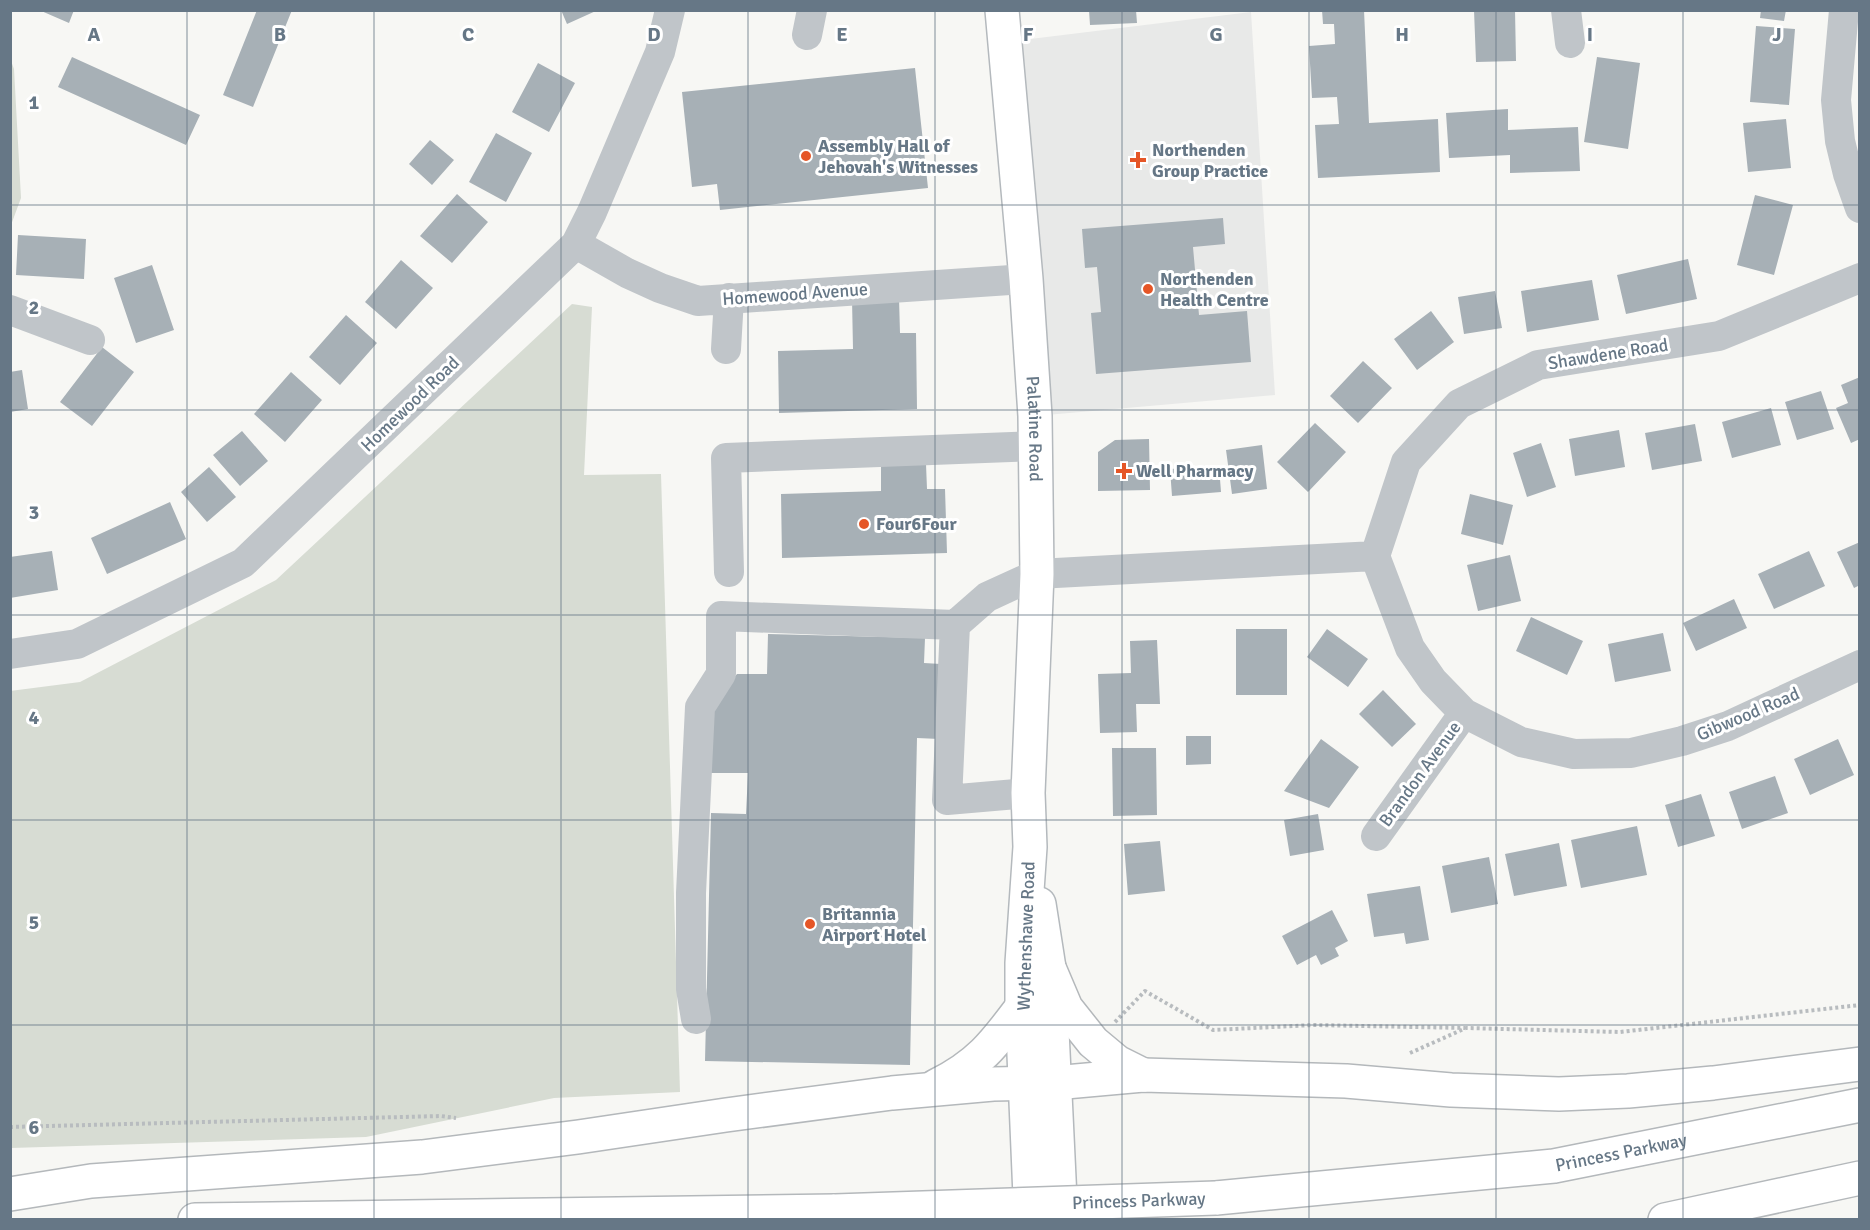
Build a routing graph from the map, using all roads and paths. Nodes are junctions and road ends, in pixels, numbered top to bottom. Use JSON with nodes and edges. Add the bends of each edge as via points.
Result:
{"nodes":[{"id":1,"x":670,"y":10,"type":"edge"},
{"id":2,"x":1002,"y":10,"type":"edge"},
{"id":3,"x":1566,"y":10,"type":"edge"},
{"id":4,"x":1844,"y":10,"type":"edge"},
{"id":5,"x":1570,"y":43,"type":"dead end"},
{"id":6,"x":1860,"y":208,"type":"edge"},
{"id":7,"x":576,"y":244,"type":"junction"},
{"id":8,"x":1860,"y":278,"type":"edge"},
{"id":9,"x":1026,"y":279,"type":"junction"},
{"id":10,"x":729,"y":298,"type":"junction"},
{"id":11,"x":10,"y":310,"type":"edge"},
{"id":12,"x":90,"y":340,"type":"dead end"},
{"id":13,"x":726,"y":349,"type":"dead end"},
{"id":14,"x":1035,"y":446,"type":"junction"},
{"id":15,"x":1374,"y":556,"type":"junction"},
{"id":16,"x":729,"y":572,"type":"dead end"},
{"id":17,"x":1037,"y":574,"type":"junction"},
{"id":18,"x":955,"y":625,"type":"junction"},
{"id":19,"x":10,"y":654,"type":"edge"},
{"id":20,"x":1860,"y":665,"type":"edge"},
{"id":21,"x":1464,"y":713,"type":"junction"},
{"id":22,"x":1028,"y":793,"type":"junction"},
{"id":23,"x":1376,"y":836,"type":"dead end"},
{"id":24,"x":1030,"y":847,"type":"junction"},
{"id":25,"x":1048,"y":968,"type":"junction"},
{"id":26,"x":1860,"y":1005,"type":"edge"},
{"id":27,"x":1022,"y":1006,"type":"junction"},
{"id":28,"x":696,"y":1019,"type":"dead end"},
{"id":29,"x":1114,"y":1023,"type":"dead end"},
{"id":30,"x":1466,"y":1028,"type":"junction"},
{"id":31,"x":1401,"y":1057,"type":"dead end"},
{"id":32,"x":1860,"y":1064,"type":"edge"},
{"id":33,"x":1143,"y":1075,"type":"junction"},
{"id":34,"x":1040,"y":1083,"type":"junction"},
{"id":35,"x":926,"y":1090,"type":"junction"},
{"id":36,"x":1860,"y":1105,"type":"edge"},
{"id":37,"x":464,"y":1119,"type":"dead end"},
{"id":38,"x":10,"y":1127,"type":"edge"},
{"id":39,"x":1860,"y":1178,"type":"edge"},
{"id":40,"x":10,"y":1194,"type":"edge"},
{"id":41,"x":195,"y":1220,"type":"edge"},
{"id":42,"x":1031,"y":1220,"type":"edge"},
{"id":43,"x":1061,"y":1220,"type":"edge"},
{"id":44,"x":1665,"y":1220,"type":"edge"}],
"edges":[{"from":1,"to":7,"type":"street","name":"Homewood Road","via":[[660,52]]},
{"from":2,"to":9,"type":"main road","name":"Palatine Road"},
{"from":3,"to":5,"type":"street"},
{"from":4,"to":6,"type":"street","via":[[1836,100],[1840,141]]},
{"from":7,"to":10,"type":"street","name":"Homewood Avenue","via":[[660,288],[698,301]]},
{"from":7,"to":19,"type":"street","name":"Homewood Road","via":[[243,563],[77,644]]},
{"from":8,"to":15,"type":"street","name":"Shawdene Road","via":[[1719,336],[1538,365],[1459,404],[1406,462]]},
{"from":9,"to":10,"type":"street","name":"Homewood Avenue"},
{"from":9,"to":14,"type":"main road","name":"Palatine Road"},
{"from":10,"to":13,"type":"street"},
{"from":11,"to":12,"type":"street"},
{"from":14,"to":16,"type":"street","via":[[726,458]]},
{"from":14,"to":17,"type":"main road","name":"Palatine Road"},
{"from":15,"to":17,"type":"street"},
{"from":15,"to":21,"type":"street","name":"Gibwood Road","via":[[1410,648],[1433,681]]},
{"from":17,"to":18,"type":"street","via":[[987,597]]},
{"from":17,"to":22,"type":"main road","name":"Palatine Road"},
{"from":18,"to":22,"type":"street","via":[[947,800]]},
{"from":18,"to":28,"type":"street","via":[[721,616],[721,674],[700,707],[691,894],[691,988]]},
{"from":20,"to":21,"type":"street","name":"Gibwood Road","via":[[1728,726],[1631,753],[1574,754],[1521,742]]},
{"from":21,"to":23,"type":"street","name":"Brandon Avenue"},
{"from":22,"to":24,"type":"main road","name":"Palatine Road"},
{"from":24,"to":25,"type":"main road","name":"Wythenshawe Road"},
{"from":24,"to":27,"type":"main road","name":"Wythenshawe Road"},
{"from":25,"to":33,"type":"main road","via":[[1066,1008],[1093,1042],[1117,1062]]},
{"from":25,"to":34,"type":"main road","name":"Wythenshawe Road"},
{"from":26,"to":30,"type":"path","via":[[1620,1032]]},
{"from":27,"to":34,"type":"main road","name":"Wythenshawe Road"},
{"from":27,"to":35,"type":"main road","via":[[986,1054],[955,1077]]},
{"from":29,"to":30,"type":"path","via":[[1145,991],[1213,1030],[1313,1025]]},
{"from":30,"to":31,"type":"path"},
{"from":32,"to":33,"type":"main road","via":[[1671,1087],[1559,1094],[1346,1081]]},
{"from":33,"to":34,"type":"main road"},
{"from":34,"to":35,"type":"main road"},
{"from":34,"to":42,"type":"main road","name":"Wythenshawe Road"},
{"from":34,"to":43,"type":"main road","name":"Wythenshawe Road"},
{"from":35,"to":40,"type":"main road","via":[[422,1157],[91,1181]]},
{"from":36,"to":41,"type":"main road","name":"Princess Parkway","bridge":true,"via":[[1554,1166],[1216,1198],[836,1211]]},
{"from":37,"to":38,"type":"path","via":[[441,1116]]},
{"from":39,"to":44,"type":"main road"}]}
